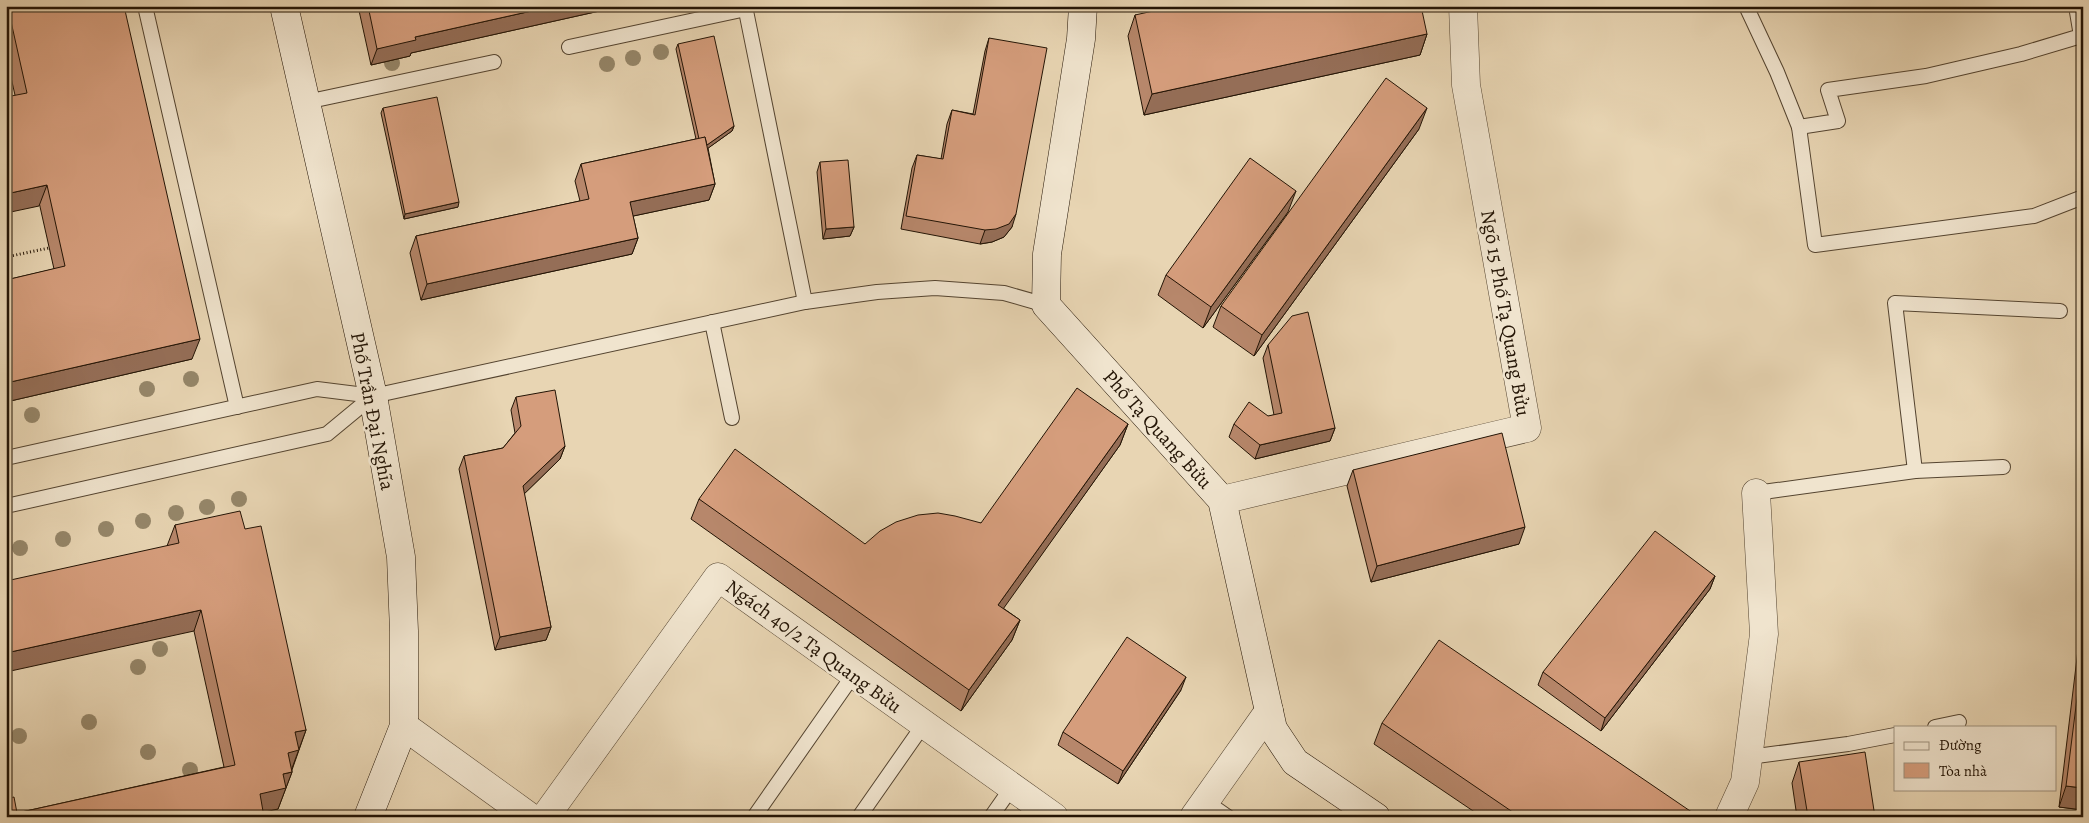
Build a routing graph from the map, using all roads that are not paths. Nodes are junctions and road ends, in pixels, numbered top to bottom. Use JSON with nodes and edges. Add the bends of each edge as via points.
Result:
{"nodes":[{"id":1,"x":145,"y":6,"type":"edge"},
{"id":2,"x":284,"y":6,"type":"edge"},
{"id":3,"x":1083,"y":6,"type":"edge"},
{"id":4,"x":1463,"y":6,"type":"edge"},
{"id":5,"x":1746,"y":6,"type":"edge"},
{"id":6,"x":2076,"y":6,"type":"edge"},
{"id":7,"x":745,"y":8,"type":"edge"},
{"id":8,"x":569,"y":47,"type":"dead end"},
{"id":9,"x":494,"y":62,"type":"dead end"},
{"id":10,"x":306,"y":102,"type":"junction"},
{"id":11,"x":1799,"y":127,"type":"junction"},
{"id":12,"x":2083,"y":197,"type":"edge"},
{"id":13,"x":805,"y":302,"type":"junction"},
{"id":14,"x":1046,"y":305,"type":"junction"},
{"id":15,"x":2060,"y":311,"type":"dead end"},
{"id":16,"x":712,"y":322,"type":"junction"},
{"id":17,"x":373,"y":396,"type":"junction"},
{"id":18,"x":237,"y":406,"type":"junction"},
{"id":19,"x":732,"y":418,"type":"dead end"},
{"id":20,"x":6,"y":458,"type":"edge"},
{"id":21,"x":2003,"y":467,"type":"dead end"},
{"id":22,"x":1915,"y":472,"type":"junction"},
{"id":23,"x":1756,"y":493,"type":"joint"},
{"id":24,"x":1222,"y":500,"type":"junction"},
{"id":25,"x":6,"y":506,"type":"edge"},
{"id":26,"x":854,"y":674,"type":"junction"},
{"id":27,"x":1269,"y":712,"type":"junction"},
{"id":28,"x":1959,"y":722,"type":"dead end"},
{"id":29,"x":924,"y":724,"type":"junction"},
{"id":30,"x":404,"y":726,"type":"junction"},
{"id":31,"x":1940,"y":726,"type":"edge"},
{"id":32,"x":1894,"y":735,"type":"edge"},
{"id":33,"x":1749,"y":758,"type":"junction"},
{"id":34,"x":1012,"y":787,"type":"junction"},
{"id":35,"x":1199,"y":809,"type":"edge"},
{"id":36,"x":368,"y":817,"type":"edge"},
{"id":37,"x":530,"y":817,"type":"edge"},
{"id":38,"x":545,"y":817,"type":"edge"},
{"id":39,"x":754,"y":817,"type":"edge"},
{"id":40,"x":859,"y":817,"type":"edge"},
{"id":41,"x":991,"y":817,"type":"edge"},
{"id":42,"x":1054,"y":817,"type":"edge"},
{"id":43,"x":1228,"y":817,"type":"edge"},
{"id":44,"x":1376,"y":817,"type":"edge"},
{"id":45,"x":1729,"y":817,"type":"edge"}],
"edges":[{"from":1,"to":18,"type":"lane"},
{"from":2,"to":10,"type":"street","name":"Phố Trần Đại Nghĩa"},
{"from":3,"to":14,"type":"street","via":[[1080,48],[1047,254]]},
{"from":4,"to":24,"type":"street","name":"Ngõ 15 Phố Tạ Quang Bửu","via":[[1466,85],[1527,428]]},
{"from":5,"to":11,"type":"lane"},
{"from":6,"to":11,"type":"lane","via":[[2080,36],[2021,54],[1926,76],[1828,90],[1838,121]]},
{"from":7,"to":8,"type":"lane"},
{"from":7,"to":13,"type":"lane"},
{"from":9,"to":10,"type":"lane"},
{"from":10,"to":17,"type":"street","name":"Phố Trần Đại Nghĩa"},
{"from":11,"to":12,"type":"lane","via":[[1815,245],[2034,216]]},
{"from":13,"to":14,"type":"lane","via":[[935,288],[1004,293]]},
{"from":13,"to":16,"type":"lane"},
{"from":14,"to":24,"type":"street","name":"Phố Tạ Quang Bửu"},
{"from":15,"to":22,"type":"lane","via":[[1895,303]]},
{"from":16,"to":17,"type":"lane"},
{"from":16,"to":19,"type":"lane"},
{"from":17,"to":18,"type":"lane","via":[[317,389]]},
{"from":17,"to":25,"type":"lane","via":[[327,434]]},
{"from":17,"to":30,"type":"street","name":"Phố Trần Đại Nghĩa","via":[[401,557]]},
{"from":18,"to":20,"type":"lane"},
{"from":21,"to":22,"type":"lane"},
{"from":22,"to":23,"type":"lane"},
{"from":23,"to":33,"type":"street","via":[[1764,634]]},
{"from":24,"to":27,"type":"street","name":"Phố Tạ Quang Bửu"},
{"from":26,"to":29,"type":"street","name":"Ngách 40/2 Tạ Quang Bửu"},
{"from":26,"to":38,"type":"street","name":"Ngách 40/2 Tạ Quang Bửu","via":[[718,577]]},
{"from":26,"to":39,"type":"lane"},
{"from":27,"to":35,"type":"street"},
{"from":27,"to":44,"type":"street","name":"Phố Tạ Quang Bửu","via":[[1273,729],[1295,762]]},
{"from":28,"to":31,"type":"lane"},
{"from":29,"to":34,"type":"street","name":"Ngách 40/2 Tạ Quang Bửu"},
{"from":29,"to":40,"type":"lane"},
{"from":30,"to":36,"type":"street","name":"Phố Trần Đại Nghĩa"},
{"from":30,"to":37,"type":"street"},
{"from":32,"to":33,"type":"lane"},
{"from":33,"to":45,"type":"street","via":[[1746,782]]},
{"from":34,"to":41,"type":"lane"},
{"from":34,"to":42,"type":"street","name":"Ngách 40/2 Tạ Quang Bửu"},
{"from":35,"to":43,"type":"lane"}]}
